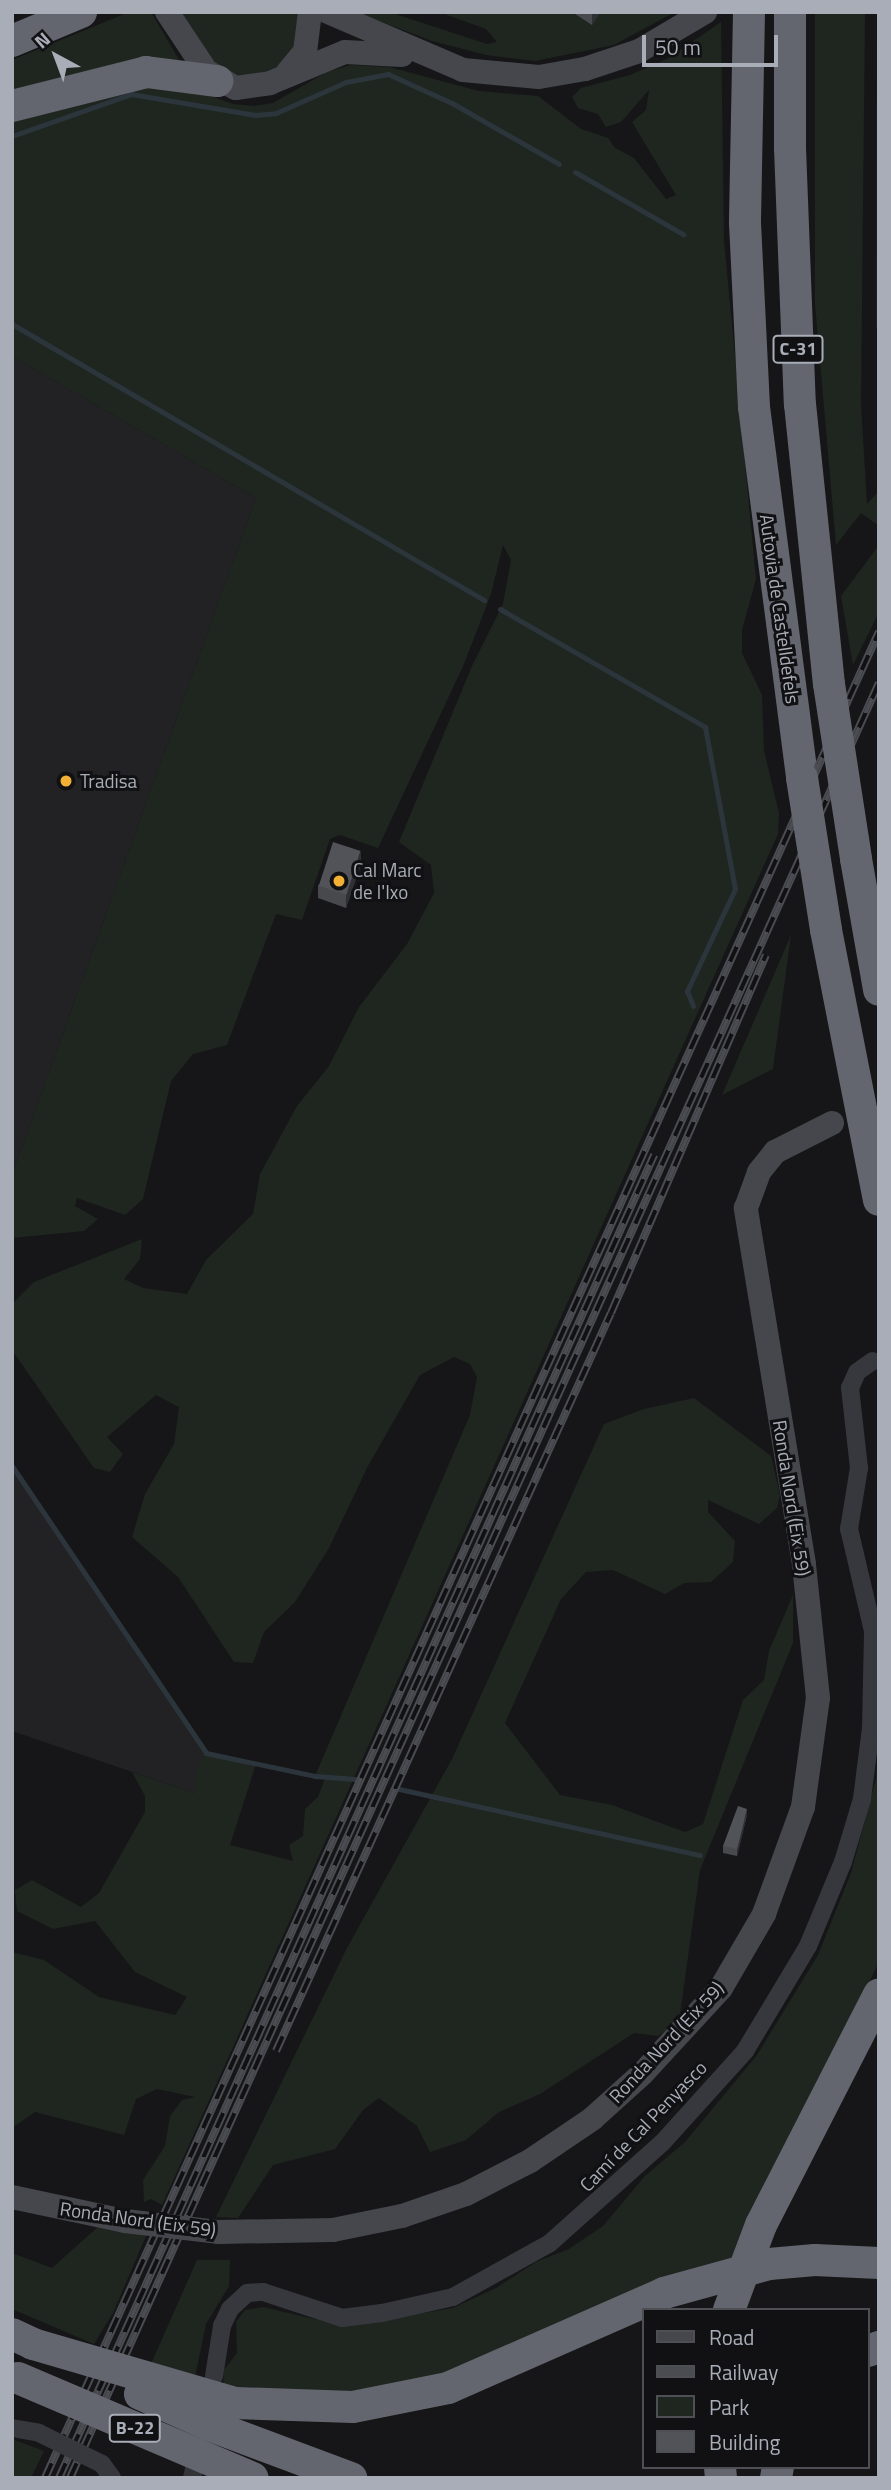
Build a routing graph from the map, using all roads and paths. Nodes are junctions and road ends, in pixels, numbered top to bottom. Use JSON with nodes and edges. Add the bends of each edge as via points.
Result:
{"nodes":[{"id":1,"x":167,"y":12,"type":"edge"},
{"id":2,"x":310,"y":12,"type":"edge"},
{"id":3,"x":328,"y":12,"type":"edge"},
{"id":4,"x":705,"y":12,"type":"edge"},
{"id":5,"x":790,"y":12,"type":"edge"},
{"id":6,"x":741,"y":13,"type":"edge"},
{"id":7,"x":73,"y":16,"type":"edge"},
{"id":8,"x":12,"y":41,"type":"edge"},
{"id":9,"x":449,"y":65,"type":"junction"},
{"id":10,"x":285,"y":76,"type":"junction"},
{"id":11,"x":217,"y":81,"type":"junction"},
{"id":12,"x":12,"y":106,"type":"edge"},
{"id":13,"x":879,"y":990,"type":"edge"},
{"id":14,"x":832,"y":1123,"type":"dead end"},
{"id":15,"x":879,"y":1199,"type":"edge"},
{"id":16,"x":873,"y":1361,"type":"dead end"},
{"id":17,"x":879,"y":1994,"type":"edge"},
{"id":18,"x":12,"y":2197,"type":"edge"},
{"id":19,"x":879,"y":2263,"type":"edge"},
{"id":20,"x":730,"y":2308,"type":"edge"},
{"id":21,"x":23,"y":2339,"type":"edge"},
{"id":22,"x":214,"y":2375,"type":"dead end"},
{"id":23,"x":15,"y":2377,"type":"edge"},
{"id":24,"x":12,"y":2428,"type":"edge"},
{"id":25,"x":107,"y":2471,"type":"edge"},
{"id":26,"x":253,"y":2478,"type":"edge"},
{"id":27,"x":351,"y":2478,"type":"edge"}],
"edges":[{"from":1,"to":11,"type":"main road"},
{"from":2,"to":10,"type":"main road","via":[[304,52]]},
{"from":3,"to":9,"type":"main road"},
{"from":4,"to":9,"type":"main road","via":[[639,51],[585,69],[520,76]]},
{"from":5,"to":13,"type":"highway","name":"Autovia de Castelldefels","number":"C-31","bridge":true,"via":[[800,404],[828,684]]},
{"from":6,"to":15,"type":"highway","name":"Autovia de Castelldefels","number":"C-31","bridge":true,"via":[[754,407],[802,778],[826,930]]},
{"from":7,"to":8,"type":"highway"},
{"from":9,"to":10,"type":"main road","via":[[392,53],[345,52]]},
{"from":10,"to":11,"type":"main road","via":[[254,88]]},
{"from":11,"to":12,"type":"highway","via":[[146,72]]},
{"from":14,"to":18,"type":"main road","name":"Ronda Nord (Eix 59)","bridge":true,"via":[[775,1152],[759,1172],[746,1208],[804,1564],[818,1698],[803,1807],[764,1914],[720,1988],[642,2074],[592,2119],[530,2161],[466,2194],[402,2216],[333,2230],[219,2232],[125,2221]]},
{"from":16,"to":22,"type":"street","name":"Camí de Cal Penyasco","via":[[857,1371],[850,1388],[859,1468],[849,1529],[873,1631],[871,1728],[862,1799],[843,1862],[808,1946],[745,2050],[662,2143],[589,2212],[530,2255],[453,2297],[382,2313],[342,2318],[263,2292],[247,2293],[230,2309],[222,2326]]},
{"from":17,"to":20,"type":"highway","via":[[860,2039],[761,2225]]},
{"from":19,"to":21,"type":"highway","bridge":true,"via":[[816,2260],[769,2264],[664,2293],[448,2388],[354,2407],[235,2403]]},
{"from":21,"to":27,"type":"highway","number":"B-22","bridge":true,"via":[[209,2425]]},
{"from":23,"to":26,"type":"highway","number":"B-22","bridge":true},
{"from":24,"to":25,"type":"street","bridge":true,"via":[[39,2433]]}]}
